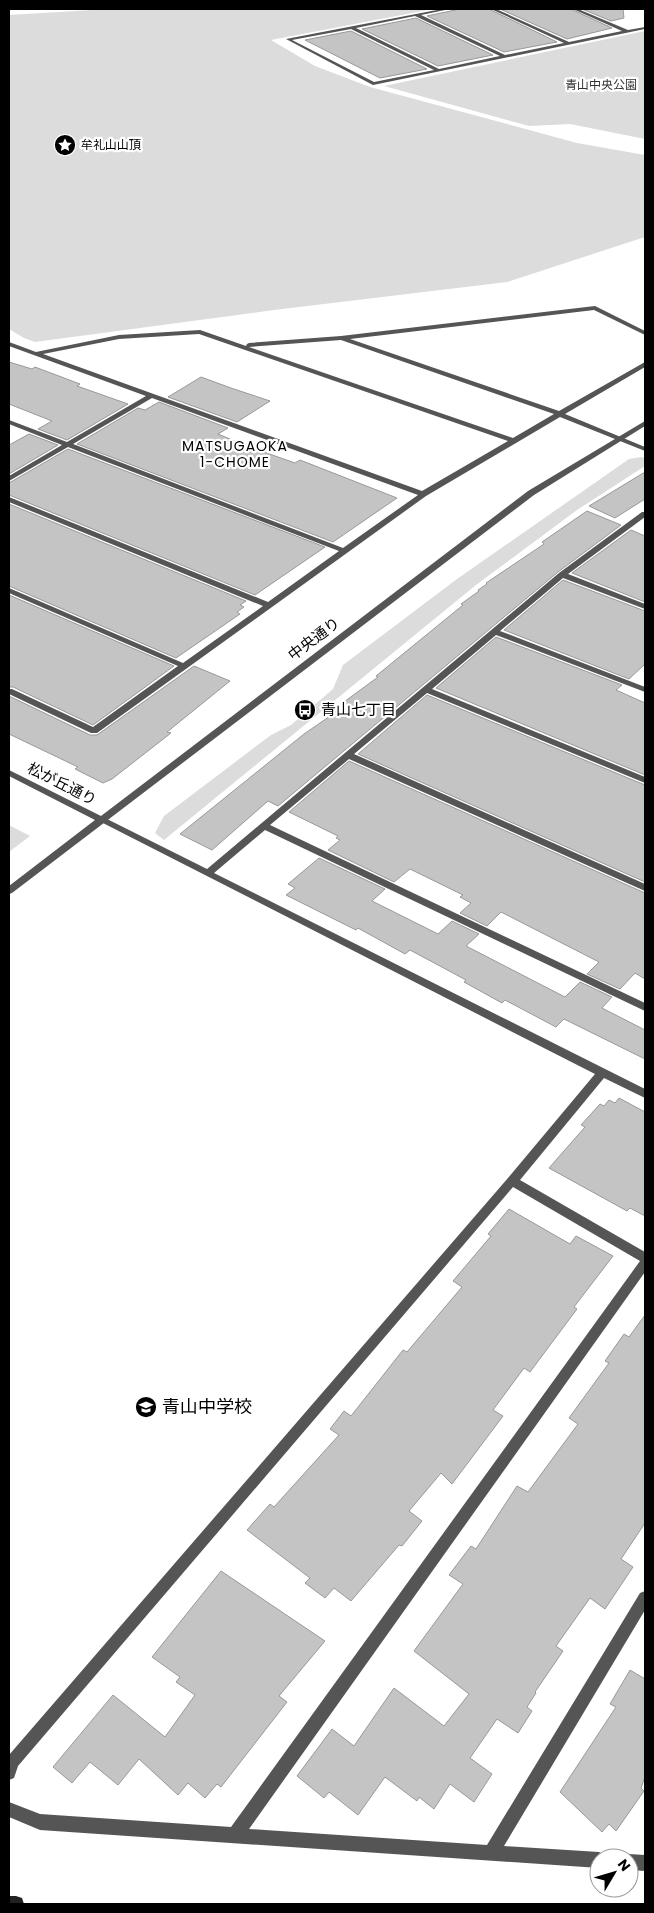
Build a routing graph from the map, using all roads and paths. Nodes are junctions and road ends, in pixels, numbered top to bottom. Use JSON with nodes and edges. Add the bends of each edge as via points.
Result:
{"nodes":[{"id":1,"x":448,"y":9,"type":"edge"},
{"id":2,"x":493,"y":9,"type":"edge"},
{"id":3,"x":575,"y":9,"type":"edge"},
{"id":4,"x":416,"y":14,"type":"junction"},
{"id":5,"x":352,"y":27,"type":"junction"},
{"id":6,"x":645,"y":28,"type":"edge"},
{"id":7,"x":628,"y":32,"type":"junction"},
{"id":8,"x":569,"y":44,"type":"junction"},
{"id":9,"x":505,"y":57,"type":"junction"},
{"id":10,"x":440,"y":70,"type":"junction"},
{"id":11,"x":645,"y":333,"type":"edge"},
{"id":12,"x":341,"y":338,"type":"junction"},
{"id":13,"x":9,"y":344,"type":"edge"},
{"id":14,"x":244,"y":346,"type":"junction"},
{"id":15,"x":33,"y":354,"type":"junction"},
{"id":16,"x":645,"y":364,"type":"edge"},
{"id":17,"x":151,"y":396,"type":"junction"},
{"id":18,"x":557,"y":414,"type":"junction"},
{"id":19,"x":9,"y":422,"type":"edge"},
{"id":20,"x":645,"y":423,"type":"edge"},
{"id":21,"x":619,"y":438,"type":"junction"},
{"id":22,"x":511,"y":440,"type":"junction"},
{"id":23,"x":68,"y":444,"type":"junction"},
{"id":24,"x":645,"y":448,"type":"edge"},
{"id":25,"x":9,"y":479,"type":"edge"},
{"id":26,"x":423,"y":494,"type":"junction"},
{"id":27,"x":9,"y":499,"type":"edge"},
{"id":28,"x":645,"y":514,"type":"edge"},
{"id":29,"x":641,"y":521,"type":"edge"},
{"id":30,"x":342,"y":550,"type":"junction"},
{"id":31,"x":562,"y":575,"type":"junction"},
{"id":32,"x":9,"y":590,"type":"edge"},
{"id":33,"x":268,"y":605,"type":"junction"},
{"id":34,"x":645,"y":607,"type":"edge"},
{"id":35,"x":495,"y":632,"type":"junction"},
{"id":36,"x":184,"y":666,"type":"junction"},
{"id":37,"x":426,"y":690,"type":"junction"},
{"id":38,"x":645,"y":690,"type":"edge"},
{"id":39,"x":9,"y":691,"type":"edge"},
{"id":40,"x":348,"y":756,"type":"junction"},
{"id":41,"x":9,"y":773,"type":"edge"},
{"id":42,"x":645,"y":780,"type":"edge"},
{"id":43,"x":102,"y":820,"type":"junction"},
{"id":44,"x":264,"y":826,"type":"junction"},
{"id":45,"x":208,"y":873,"type":"junction"},
{"id":46,"x":645,"y":888,"type":"edge"},
{"id":47,"x":9,"y":891,"type":"edge"},
{"id":48,"x":645,"y":1007,"type":"edge"},
{"id":49,"x":602,"y":1072,"type":"junction"},
{"id":50,"x":645,"y":1094,"type":"edge"},
{"id":51,"x":512,"y":1181,"type":"junction"},
{"id":52,"x":645,"y":1258,"type":"edge"},
{"id":53,"x":645,"y":1264,"type":"edge"},
{"id":54,"x":645,"y":1598,"type":"edge"},
{"id":55,"x":9,"y":1773,"type":"edge"},
{"id":56,"x":9,"y":1810,"type":"edge"},
{"id":57,"x":235,"y":1835,"type":"junction"},
{"id":58,"x":491,"y":1853,"type":"junction"},
{"id":59,"x":589,"y":1859,"type":"edge"},
{"id":60,"x":9,"y":1904,"type":"edge"},
{"id":61,"x":16,"y":1904,"type":"edge"}],
"edges":[{"from":1,"to":4,"type":"street"},
{"from":2,"to":8,"type":"street"},
{"from":3,"to":7,"type":"street"},
{"from":4,"to":5,"type":"street"},
{"from":4,"to":9,"type":"street"},
{"from":5,"to":10,"type":"street"},
{"from":5,"to":10,"type":"street","via":[[288,39],[373,84]]},
{"from":6,"to":7,"type":"street"},
{"from":7,"to":8,"type":"street"},
{"from":8,"to":9,"type":"street"},
{"from":9,"to":10,"type":"street"},
{"from":11,"to":12,"type":"street","via":[[595,308]]},
{"from":12,"to":14,"type":"street"},
{"from":12,"to":18,"type":"street"},
{"from":13,"to":15,"type":"street"},
{"from":14,"to":15,"type":"street","via":[[200,332],[119,337]]},
{"from":14,"to":22,"type":"street"},
{"from":15,"to":17,"type":"street"},
{"from":16,"to":18,"type":"street"},
{"from":17,"to":23,"type":"street"},
{"from":17,"to":26,"type":"street"},
{"from":18,"to":21,"type":"street"},
{"from":18,"to":22,"type":"street"},
{"from":19,"to":23,"type":"street"},
{"from":20,"to":21,"type":"street","name":"中央通り"},
{"from":21,"to":24,"type":"street"},
{"from":21,"to":43,"type":"street","name":"中央通り","via":[[524,499]]},
{"from":22,"to":26,"type":"street"},
{"from":23,"to":25,"type":"street"},
{"from":23,"to":30,"type":"street"},
{"from":26,"to":30,"type":"street"},
{"from":27,"to":33,"type":"street"},
{"from":28,"to":29,"type":"street"},
{"from":29,"to":31,"type":"street"},
{"from":30,"to":33,"type":"street"},
{"from":31,"to":34,"type":"street"},
{"from":31,"to":35,"type":"street"},
{"from":32,"to":36,"type":"street"},
{"from":33,"to":36,"type":"street"},
{"from":35,"to":37,"type":"street"},
{"from":35,"to":38,"type":"street"},
{"from":36,"to":39,"type":"street","via":[[94,731]]},
{"from":37,"to":40,"type":"street"},
{"from":37,"to":42,"type":"street"},
{"from":40,"to":44,"type":"street"},
{"from":40,"to":46,"type":"street"},
{"from":41,"to":43,"type":"street","name":"松が丘通り"},
{"from":43,"to":45,"type":"street","name":"松が丘通り"},
{"from":43,"to":47,"type":"street","name":"中央通り"},
{"from":44,"to":45,"type":"street"},
{"from":44,"to":48,"type":"street"},
{"from":45,"to":49,"type":"street","name":"松が丘通り"},
{"from":49,"to":50,"type":"street","name":"松が丘通り"},
{"from":49,"to":51,"type":"street"},
{"from":51,"to":52,"type":"street"},
{"from":51,"to":55,"type":"street","via":[[12,1762]]},
{"from":53,"to":57,"type":"street"},
{"from":54,"to":58,"type":"street"},
{"from":56,"to":57,"type":"street","via":[[40,1822]]},
{"from":57,"to":58,"type":"street"},
{"from":58,"to":59,"type":"street"},
{"from":60,"to":61,"type":"main road"}]}
